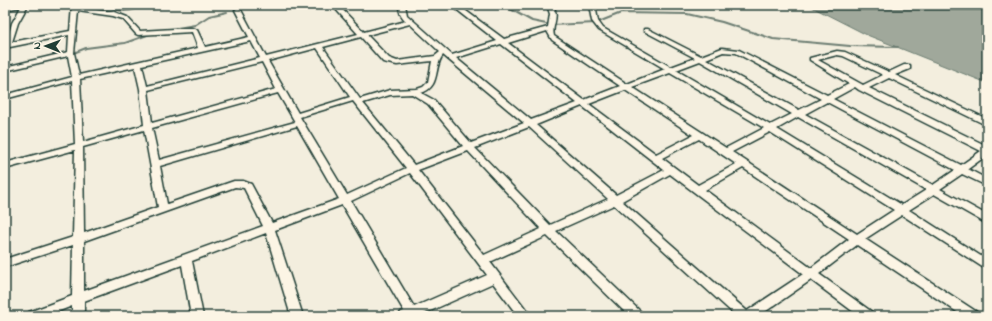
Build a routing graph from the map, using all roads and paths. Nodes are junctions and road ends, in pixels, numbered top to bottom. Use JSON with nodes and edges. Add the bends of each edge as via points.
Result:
{"nodes":[{"id":1,"x":25,"y":5,"type":"edge"},
{"id":2,"x":335,"y":5,"type":"edge"},
{"id":3,"x":402,"y":5,"type":"edge"},
{"id":4,"x":454,"y":5,"type":"edge"},
{"id":5,"x":550,"y":5,"type":"edge"},
{"id":6,"x":592,"y":5,"type":"edge"},
{"id":7,"x":10,"y":7,"type":"edge"},
{"id":8,"x":75,"y":7,"type":"edge"},
{"id":9,"x":238,"y":10,"type":"dead end"},
{"id":10,"x":411,"y":22,"type":"junction"},
{"id":11,"x":16,"y":23,"type":"junction"},
{"id":12,"x":5,"y":25,"type":"edge"},
{"id":13,"x":550,"y":28,"type":"junction"},
{"id":14,"x":646,"y":30,"type":"dead end"},
{"id":15,"x":72,"y":32,"type":"junction"},
{"id":16,"x":363,"y":35,"type":"junction"},
{"id":17,"x":253,"y":38,"type":"junction"},
{"id":18,"x":501,"y":42,"type":"junction"},
{"id":19,"x":7,"y":46,"type":"edge"},
{"id":20,"x":319,"y":46,"type":"junction"},
{"id":21,"x":202,"y":49,"type":"junction"},
{"id":22,"x":443,"y":51,"type":"junction"},
{"id":23,"x":71,"y":53,"type":"junction"},
{"id":24,"x":451,"y":57,"type":"junction"},
{"id":25,"x":436,"y":58,"type":"junction"},
{"id":26,"x":700,"y":58,"type":"junction"},
{"id":27,"x":265,"y":60,"type":"junction"},
{"id":28,"x":138,"y":64,"type":"junction"},
{"id":29,"x":907,"y":67,"type":"dead end"},
{"id":30,"x":5,"y":69,"type":"edge"},
{"id":31,"x":669,"y":70,"type":"junction"},
{"id":32,"x":888,"y":75,"type":"junction"},
{"id":33,"x":76,"y":78,"type":"junction"},
{"id":34,"x":626,"y":86,"type":"junction"},
{"id":35,"x":859,"y":86,"type":"junction"},
{"id":36,"x":144,"y":89,"type":"junction"},
{"id":37,"x":280,"y":90,"type":"junction"},
{"id":38,"x":414,"y":92,"type":"junction"},
{"id":39,"x":5,"y":97,"type":"edge"},
{"id":40,"x":828,"y":99,"type":"junction"},
{"id":41,"x":357,"y":100,"type":"junction"},
{"id":42,"x":582,"y":103,"type":"junction"},
{"id":43,"x":800,"y":114,"type":"junction"},
{"id":44,"x":298,"y":120,"type":"junction"},
{"id":45,"x":987,"y":122,"type":"edge"},
{"id":46,"x":530,"y":124,"type":"junction"},
{"id":47,"x":148,"y":127,"type":"junction"},
{"id":48,"x":771,"y":129,"type":"junction"},
{"id":49,"x":700,"y":135,"type":"junction"},
{"id":50,"x":79,"y":146,"type":"junction"},
{"id":51,"x":469,"y":147,"type":"junction"},
{"id":52,"x":987,"y":150,"type":"edge"},
{"id":53,"x":726,"y":152,"type":"junction"},
{"id":54,"x":655,"y":158,"type":"junction"},
{"id":55,"x":155,"y":164,"type":"junction"},
{"id":56,"x":743,"y":164,"type":"junction"},
{"id":57,"x":5,"y":166,"type":"edge"},
{"id":58,"x":412,"y":169,"type":"junction"},
{"id":59,"x":962,"y":169,"type":"junction"},
{"id":60,"x":671,"y":170,"type":"junction"},
{"id":61,"x":987,"y":183,"type":"edge"},
{"id":62,"x":698,"y":190,"type":"junction"},
{"id":63,"x":933,"y":190,"type":"junction"},
{"id":64,"x":345,"y":200,"type":"junction"},
{"id":65,"x":615,"y":200,"type":"junction"},
{"id":66,"x":163,"y":209,"type":"junction"},
{"id":67,"x":902,"y":210,"type":"junction"},
{"id":68,"x":987,"y":220,"type":"edge"},
{"id":69,"x":269,"y":228,"type":"junction"},
{"id":70,"x":549,"y":231,"type":"junction"},
{"id":71,"x":79,"y":239,"type":"junction"},
{"id":72,"x":857,"y":240,"type":"junction"},
{"id":73,"x":186,"y":258,"type":"junction"},
{"id":74,"x":482,"y":261,"type":"junction"},
{"id":75,"x":5,"y":263,"type":"edge"},
{"id":76,"x":987,"y":266,"type":"edge"},
{"id":77,"x":811,"y":274,"type":"junction"},
{"id":78,"x":494,"y":277,"type":"junction"},
{"id":79,"x":79,"y":298,"type":"junction"},
{"id":80,"x":410,"y":315,"type":"edge"},
{"id":81,"x":33,"y":316,"type":"edge"},
{"id":82,"x":78,"y":316,"type":"edge"},
{"id":83,"x":197,"y":316,"type":"edge"},
{"id":84,"x":297,"y":316,"type":"edge"},
{"id":85,"x":525,"y":316,"type":"edge"},
{"id":86,"x":637,"y":316,"type":"edge"},
{"id":87,"x":744,"y":316,"type":"edge"},
{"id":88,"x":749,"y":316,"type":"edge"},
{"id":89,"x":868,"y":316,"type":"edge"},
{"id":90,"x":973,"y":316,"type":"edge"}],
"edges":[{"from":1,"to":7,"type":"street"},
{"from":1,"to":11,"type":"street"},
{"from":2,"to":16,"type":"street"},
{"from":3,"to":10,"type":"street","via":[[404,16]]},
{"from":4,"to":18,"type":"street"},
{"from":5,"to":13,"type":"street","via":[[553,18]]},
{"from":6,"to":31,"type":"street","via":[[600,29]]},
{"from":8,"to":15,"type":"street"},
{"from":8,"to":21,"type":"street","via":[[125,18],[138,33],[195,31]]},
{"from":9,"to":17,"type":"street"},
{"from":10,"to":16,"type":"street"},
{"from":10,"to":22,"type":"street"},
{"from":11,"to":12,"type":"street"},
{"from":11,"to":19,"type":"street"},
{"from":13,"to":18,"type":"street"},
{"from":13,"to":34,"type":"street","via":[[550,35],[554,40]]},
{"from":14,"to":26,"type":"street"},
{"from":15,"to":19,"type":"street"},
{"from":15,"to":23,"type":"street"},
{"from":16,"to":20,"type":"street"},
{"from":16,"to":25,"type":"street","via":[[386,60],[391,62]]},
{"from":17,"to":21,"type":"street"},
{"from":17,"to":27,"type":"street"},
{"from":18,"to":24,"type":"street"},
{"from":18,"to":42,"type":"street"},
{"from":20,"to":27,"type":"street"},
{"from":20,"to":41,"type":"street"},
{"from":21,"to":28,"type":"street"},
{"from":22,"to":24,"type":"street"},
{"from":22,"to":25,"type":"street"},
{"from":23,"to":30,"type":"street"},
{"from":23,"to":33,"type":"street"},
{"from":24,"to":46,"type":"street"},
{"from":25,"to":38,"type":"street","via":[[433,62],[431,83],[427,88]]},
{"from":26,"to":31,"type":"street"},
{"from":26,"to":40,"type":"street","via":[[722,50],[737,51]]},
{"from":26,"to":43,"type":"street"},
{"from":27,"to":36,"type":"street"},
{"from":27,"to":37,"type":"street"},
{"from":28,"to":33,"type":"street"},
{"from":28,"to":36,"type":"street"},
{"from":29,"to":32,"type":"street"},
{"from":31,"to":34,"type":"street"},
{"from":31,"to":48,"type":"street"},
{"from":32,"to":35,"type":"street"},
{"from":32,"to":35,"type":"street","via":[[841,53],[812,60]]},
{"from":32,"to":45,"type":"street"},
{"from":33,"to":39,"type":"street"},
{"from":33,"to":50,"type":"street"},
{"from":34,"to":42,"type":"street"},
{"from":34,"to":49,"type":"street"},
{"from":35,"to":40,"type":"street"},
{"from":35,"to":52,"type":"street"},
{"from":36,"to":47,"type":"street"},
{"from":37,"to":44,"type":"street"},
{"from":37,"to":47,"type":"street"},
{"from":38,"to":41,"type":"street","via":[[394,92]]},
{"from":38,"to":51,"type":"street","via":[[431,102]]},
{"from":40,"to":43,"type":"street"},
{"from":40,"to":59,"type":"street"},
{"from":41,"to":44,"type":"street"},
{"from":41,"to":58,"type":"street"},
{"from":42,"to":46,"type":"street"},
{"from":42,"to":54,"type":"street"},
{"from":43,"to":48,"type":"street"},
{"from":43,"to":63,"type":"street"},
{"from":44,"to":55,"type":"street"},
{"from":44,"to":64,"type":"street"},
{"from":46,"to":51,"type":"street"},
{"from":46,"to":65,"type":"street"},
{"from":47,"to":50,"type":"street"},
{"from":47,"to":55,"type":"street"},
{"from":48,"to":53,"type":"street"},
{"from":48,"to":67,"type":"street"},
{"from":49,"to":53,"type":"street"},
{"from":49,"to":54,"type":"street"},
{"from":50,"to":57,"type":"street"},
{"from":50,"to":71,"type":"street"},
{"from":51,"to":58,"type":"street"},
{"from":51,"to":70,"type":"street"},
{"from":52,"to":59,"type":"street"},
{"from":53,"to":56,"type":"street"},
{"from":54,"to":60,"type":"street"},
{"from":55,"to":66,"type":"street"},
{"from":56,"to":62,"type":"street"},
{"from":56,"to":72,"type":"street"},
{"from":58,"to":64,"type":"street"},
{"from":58,"to":74,"type":"street"},
{"from":59,"to":61,"type":"street"},
{"from":59,"to":63,"type":"street"},
{"from":60,"to":62,"type":"street"},
{"from":60,"to":65,"type":"street"},
{"from":62,"to":77,"type":"street"},
{"from":63,"to":67,"type":"street"},
{"from":63,"to":68,"type":"street"},
{"from":64,"to":69,"type":"street"},
{"from":64,"to":80,"type":"street"},
{"from":65,"to":70,"type":"street"},
{"from":65,"to":87,"type":"street"},
{"from":66,"to":69,"type":"street","via":[[234,184],[243,184],[248,186]]},
{"from":66,"to":71,"type":"street"},
{"from":67,"to":72,"type":"street"},
{"from":67,"to":76,"type":"street"},
{"from":69,"to":73,"type":"street"},
{"from":69,"to":84,"type":"street"},
{"from":70,"to":74,"type":"street"},
{"from":70,"to":86,"type":"street"},
{"from":71,"to":75,"type":"street"},
{"from":71,"to":79,"type":"street"},
{"from":72,"to":77,"type":"street"},
{"from":72,"to":90,"type":"street"},
{"from":73,"to":79,"type":"street"},
{"from":73,"to":83,"type":"street"},
{"from":74,"to":78,"type":"street"},
{"from":77,"to":88,"type":"street"},
{"from":77,"to":89,"type":"street"},
{"from":78,"to":80,"type":"street"},
{"from":78,"to":85,"type":"street"},
{"from":79,"to":81,"type":"street"},
{"from":79,"to":82,"type":"street"}]}
